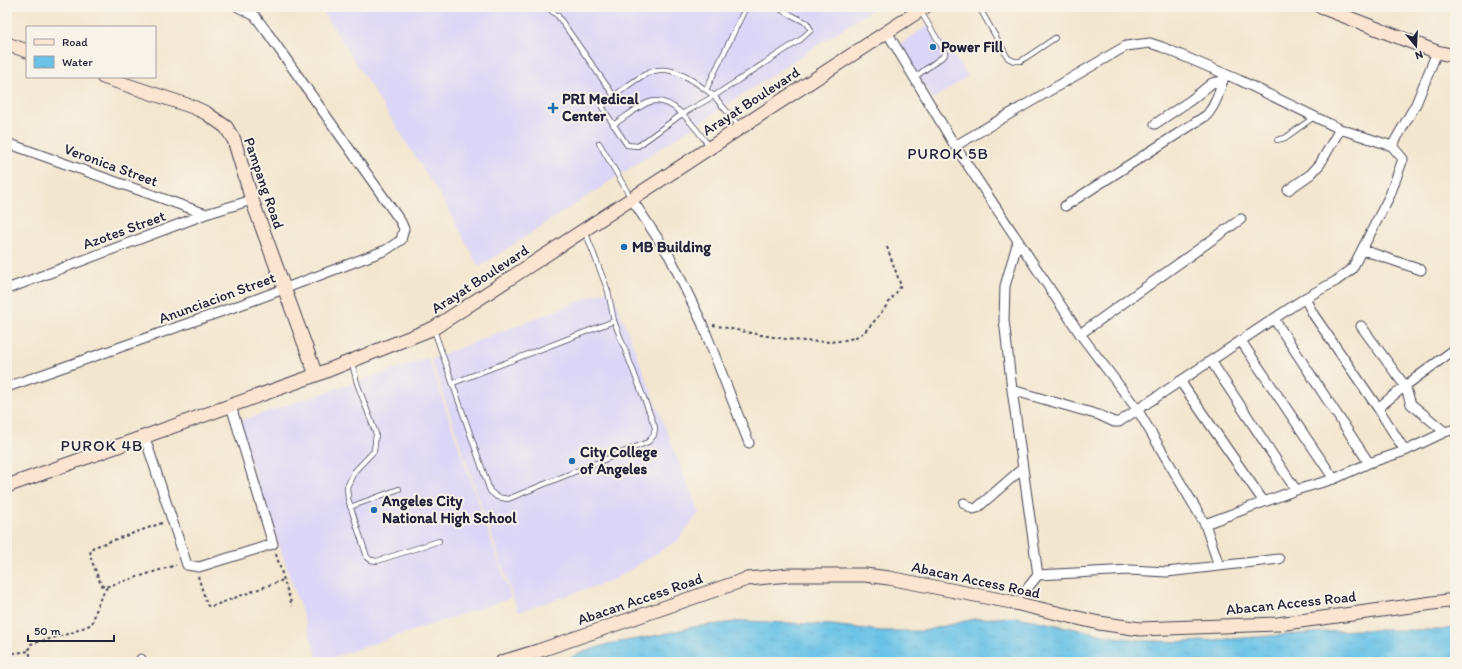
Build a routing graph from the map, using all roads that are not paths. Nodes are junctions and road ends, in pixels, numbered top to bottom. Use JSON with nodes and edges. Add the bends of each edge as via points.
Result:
{"nodes":[{"id":1,"x":238,"y":7,"type":"edge"},
{"id":2,"x":547,"y":7,"type":"edge"},
{"id":3,"x":746,"y":7,"type":"edge"},
{"id":4,"x":776,"y":7,"type":"edge"},
{"id":5,"x":979,"y":7,"type":"edge"},
{"id":6,"x":1321,"y":7,"type":"edge"},
{"id":7,"x":922,"y":9,"type":"edge"},
{"id":8,"x":887,"y":32,"type":"junction"},
{"id":9,"x":1055,"y":38,"type":"dead end"},
{"id":10,"x":7,"y":44,"type":"edge"},
{"id":11,"x":26,"y":51,"type":"edge"},
{"id":12,"x":1437,"y":52,"type":"junction"},
{"id":13,"x":1455,"y":56,"type":"edge"},
{"id":14,"x":915,"y":77,"type":"junction"},
{"id":15,"x":106,"y":78,"type":"edge"},
{"id":16,"x":1224,"y":78,"type":"junction"},
{"id":17,"x":706,"y":90,"type":"junction"},
{"id":18,"x":614,"y":96,"type":"junction"},
{"id":19,"x":714,"y":96,"type":"junction"},
{"id":20,"x":682,"y":114,"type":"junction"},
{"id":21,"x":1315,"y":116,"type":"junction"},
{"id":22,"x":1156,"y":124,"type":"dead end"},
{"id":23,"x":613,"y":125,"type":"junction"},
{"id":24,"x":740,"y":128,"type":"junction"},
{"id":25,"x":1340,"y":129,"type":"junction"},
{"id":26,"x":1277,"y":140,"type":"dead end"},
{"id":27,"x":7,"y":142,"type":"edge"},
{"id":28,"x":599,"y":143,"type":"dead end"},
{"id":29,"x":955,"y":146,"type":"junction"},
{"id":30,"x":1392,"y":146,"type":"junction"},
{"id":31,"x":710,"y":147,"type":"junction"},
{"id":32,"x":1288,"y":190,"type":"dead end"},
{"id":33,"x":631,"y":198,"type":"junction"},
{"id":34,"x":252,"y":200,"type":"junction"},
{"id":35,"x":1065,"y":206,"type":"dead end"},
{"id":36,"x":206,"y":214,"type":"junction"},
{"id":37,"x":1241,"y":219,"type":"dead end"},
{"id":38,"x":584,"y":229,"type":"junction"},
{"id":39,"x":1018,"y":241,"type":"junction"},
{"id":40,"x":1363,"y":250,"type":"junction"},
{"id":41,"x":1421,"y":270,"type":"dead end"},
{"id":42,"x":7,"y":289,"type":"edge"},
{"id":43,"x":284,"y":289,"type":"junction"},
{"id":44,"x":1305,"y":298,"type":"junction"},
{"id":45,"x":1274,"y":318,"type":"junction"},
{"id":46,"x":614,"y":321,"type":"junction"},
{"id":47,"x":1361,"y":326,"type":"dead end"},
{"id":48,"x":434,"y":328,"type":"junction"},
{"id":49,"x":1080,"y":334,"type":"junction"},
{"id":50,"x":1241,"y":341,"type":"junction"},
{"id":51,"x":1455,"y":349,"type":"edge"},
{"id":52,"x":1211,"y":361,"type":"junction"},
{"id":53,"x":352,"y":362,"type":"junction"},
{"id":54,"x":316,"y":375,"type":"junction"},
{"id":55,"x":1180,"y":381,"type":"junction"},
{"id":56,"x":453,"y":383,"type":"junction"},
{"id":57,"x":1405,"y":386,"type":"junction"},
{"id":58,"x":7,"y":387,"type":"edge"},
{"id":59,"x":1012,"y":390,"type":"junction"},
{"id":60,"x":231,"y":406,"type":"junction"},
{"id":61,"x":1378,"y":408,"type":"junction"},
{"id":62,"x":1137,"y":409,"type":"junction"},
{"id":63,"x":1455,"y":429,"type":"edge"},
{"id":64,"x":1445,"y":432,"type":"junction"},
{"id":65,"x":145,"y":438,"type":"junction"},
{"id":66,"x":749,"y":443,"type":"dead end"},
{"id":67,"x":1405,"y":451,"type":"junction"},
{"id":68,"x":1369,"y":463,"type":"junction"},
{"id":69,"x":1023,"y":468,"type":"junction"},
{"id":70,"x":1334,"y":479,"type":"junction"},
{"id":71,"x":7,"y":486,"type":"edge"},
{"id":72,"x":399,"y":489,"type":"dead end"},
{"id":73,"x":1296,"y":490,"type":"junction"},
{"id":74,"x":1264,"y":502,"type":"junction"},
{"id":75,"x":964,"y":503,"type":"dead end"},
{"id":76,"x":350,"y":507,"type":"junction"},
{"id":77,"x":1205,"y":524,"type":"junction"},
{"id":78,"x":439,"y":541,"type":"dead end"},
{"id":79,"x":1279,"y":559,"type":"dead end"},
{"id":80,"x":1219,"y":566,"type":"junction"},
{"id":81,"x":1038,"y":576,"type":"junction"},
{"id":82,"x":1026,"y":590,"type":"dead end"},
{"id":83,"x":1455,"y":600,"type":"edge"},
{"id":84,"x":502,"y":662,"type":"edge"}],
"edges":[{"from":1,"to":43,"type":"street","name":"Anunciacion Street","via":[[255,16],[404,229],[401,240],[386,250]]},
{"from":2,"to":18,"type":"lane","via":[[558,16]]},
{"from":3,"to":17,"type":"lane"},
{"from":4,"to":19,"type":"lane","via":[[807,23],[811,30],[800,40]]},
{"from":5,"to":9,"type":"lane","via":[[1008,58],[1014,61],[1021,61]]},
{"from":6,"to":12,"type":"street"},
{"from":7,"to":8,"type":"street","name":"Arayat Boulevard"},
{"from":7,"to":14,"type":"lane","via":[[945,55]]},
{"from":8,"to":14,"type":"street"},
{"from":8,"to":24,"type":"street","name":"Arayat Boulevard"},
{"from":10,"to":11,"type":"street"},
{"from":12,"to":13,"type":"street"},
{"from":12,"to":30,"type":"street","via":[[1416,104]]},
{"from":14,"to":29,"type":"street"},
{"from":15,"to":34,"type":"street","name":"Pampang Road","via":[[193,107],[226,127],[234,140]]},
{"from":16,"to":21,"type":"street","via":[[1239,80]]},
{"from":16,"to":22,"type":"street","via":[[1212,83]]},
{"from":16,"to":29,"type":"street","via":[[1150,43],[1126,46]]},
{"from":16,"to":35,"type":"street","via":[[1214,107],[1207,115]]},
{"from":17,"to":18,"type":"lane","via":[[675,72],[659,70],[640,78]]},
{"from":17,"to":19,"type":"lane"},
{"from":18,"to":23,"type":"lane","via":[[602,107]]},
{"from":19,"to":20,"type":"lane"},
{"from":19,"to":24,"type":"lane"},
{"from":20,"to":23,"type":"lane","via":[[669,103],[655,101],[649,102]]},
{"from":20,"to":23,"type":"lane","via":[[638,146],[627,145]]},
{"from":20,"to":31,"type":"lane"},
{"from":21,"to":25,"type":"street"},
{"from":21,"to":26,"type":"lane","via":[[1285,138]]},
{"from":24,"to":31,"type":"street","name":"Arayat Boulevard"},
{"from":25,"to":30,"type":"street"},
{"from":25,"to":32,"type":"street","via":[[1312,174]]},
{"from":27,"to":36,"type":"street","name":"Veronica Street"},
{"from":28,"to":33,"type":"lane"},
{"from":29,"to":39,"type":"street"},
{"from":30,"to":40,"type":"street","via":[[1403,159],[1390,195]]},
{"from":31,"to":33,"type":"street","name":"Arayat Boulevard"},
{"from":33,"to":38,"type":"street","name":"Arayat Boulevard"},
{"from":33,"to":66,"type":"street","via":[[670,257],[702,323]]},
{"from":34,"to":36,"type":"street","name":"Azotes Street"},
{"from":34,"to":43,"type":"street","name":"Pampang Road"},
{"from":36,"to":42,"type":"street","name":"Azotes Street"},
{"from":37,"to":49,"type":"street"},
{"from":38,"to":46,"type":"lane","via":[[608,291]]},
{"from":38,"to":48,"type":"street","name":"Arayat Boulevard"},
{"from":39,"to":49,"type":"street"},
{"from":39,"to":59,"type":"street","via":[[1005,286],[1004,320]]},
{"from":40,"to":41,"type":"street"},
{"from":40,"to":44,"type":"street","via":[[1352,270]]},
{"from":43,"to":54,"type":"street","name":"Pampang Road"},
{"from":43,"to":58,"type":"street","name":"Anunciacion Street"},
{"from":44,"to":45,"type":"street"},
{"from":44,"to":61,"type":"street","via":[[1342,358]]},
{"from":45,"to":50,"type":"street"},
{"from":45,"to":68,"type":"street"},
{"from":46,"to":56,"type":"lane"},
{"from":46,"to":56,"type":"lane","via":[[654,427],[654,435],[648,442],[508,499],[497,497],[490,490]]},
{"from":47,"to":57,"type":"street"},
{"from":48,"to":53,"type":"street","name":"Arayat Boulevard"},
{"from":48,"to":56,"type":"lane"},
{"from":49,"to":62,"type":"street"},
{"from":50,"to":52,"type":"street"},
{"from":50,"to":70,"type":"street"},
{"from":51,"to":57,"type":"street"},
{"from":52,"to":55,"type":"street"},
{"from":52,"to":73,"type":"street"},
{"from":53,"to":54,"type":"street","name":"Arayat Boulevard"},
{"from":53,"to":76,"type":"lane","via":[[376,434],[374,451],[349,479],[347,486]]},
{"from":54,"to":60,"type":"street","name":"Arayat Boulevard"},
{"from":55,"to":62,"type":"street"},
{"from":55,"to":74,"type":"street"},
{"from":57,"to":61,"type":"street"},
{"from":57,"to":64,"type":"street","via":[[1411,404]]},
{"from":59,"to":62,"type":"street","via":[[1114,422],[1119,422]]},
{"from":59,"to":69,"type":"street"},
{"from":60,"to":65,"type":"street","name":"Arayat Boulevard"},
{"from":60,"to":65,"type":"street","via":[[272,544],[195,568],[187,566]]},
{"from":61,"to":67,"type":"street"},
{"from":62,"to":77,"type":"street"},
{"from":63,"to":64,"type":"street"},
{"from":64,"to":67,"type":"street"},
{"from":65,"to":71,"type":"street","name":"Arayat Boulevard"},
{"from":67,"to":68,"type":"street"},
{"from":68,"to":70,"type":"street"},
{"from":69,"to":75,"type":"street","via":[[977,508],[973,509]]},
{"from":69,"to":81,"type":"street"},
{"from":70,"to":73,"type":"street"},
{"from":72,"to":76,"type":"lane"},
{"from":73,"to":74,"type":"street"},
{"from":74,"to":77,"type":"street"},
{"from":76,"to":78,"type":"lane","via":[[367,557],[371,560]]},
{"from":77,"to":80,"type":"street"},
{"from":79,"to":80,"type":"street"},
{"from":80,"to":81,"type":"street","via":[[1167,572],[1130,570]]},
{"from":81,"to":82,"type":"street"},
{"from":83,"to":84,"type":"street","name":"Abacan Access Road","via":[[1278,624],[1140,629],[1099,623],[1011,602],[889,578],[790,575],[747,579],[538,652]]}]}
